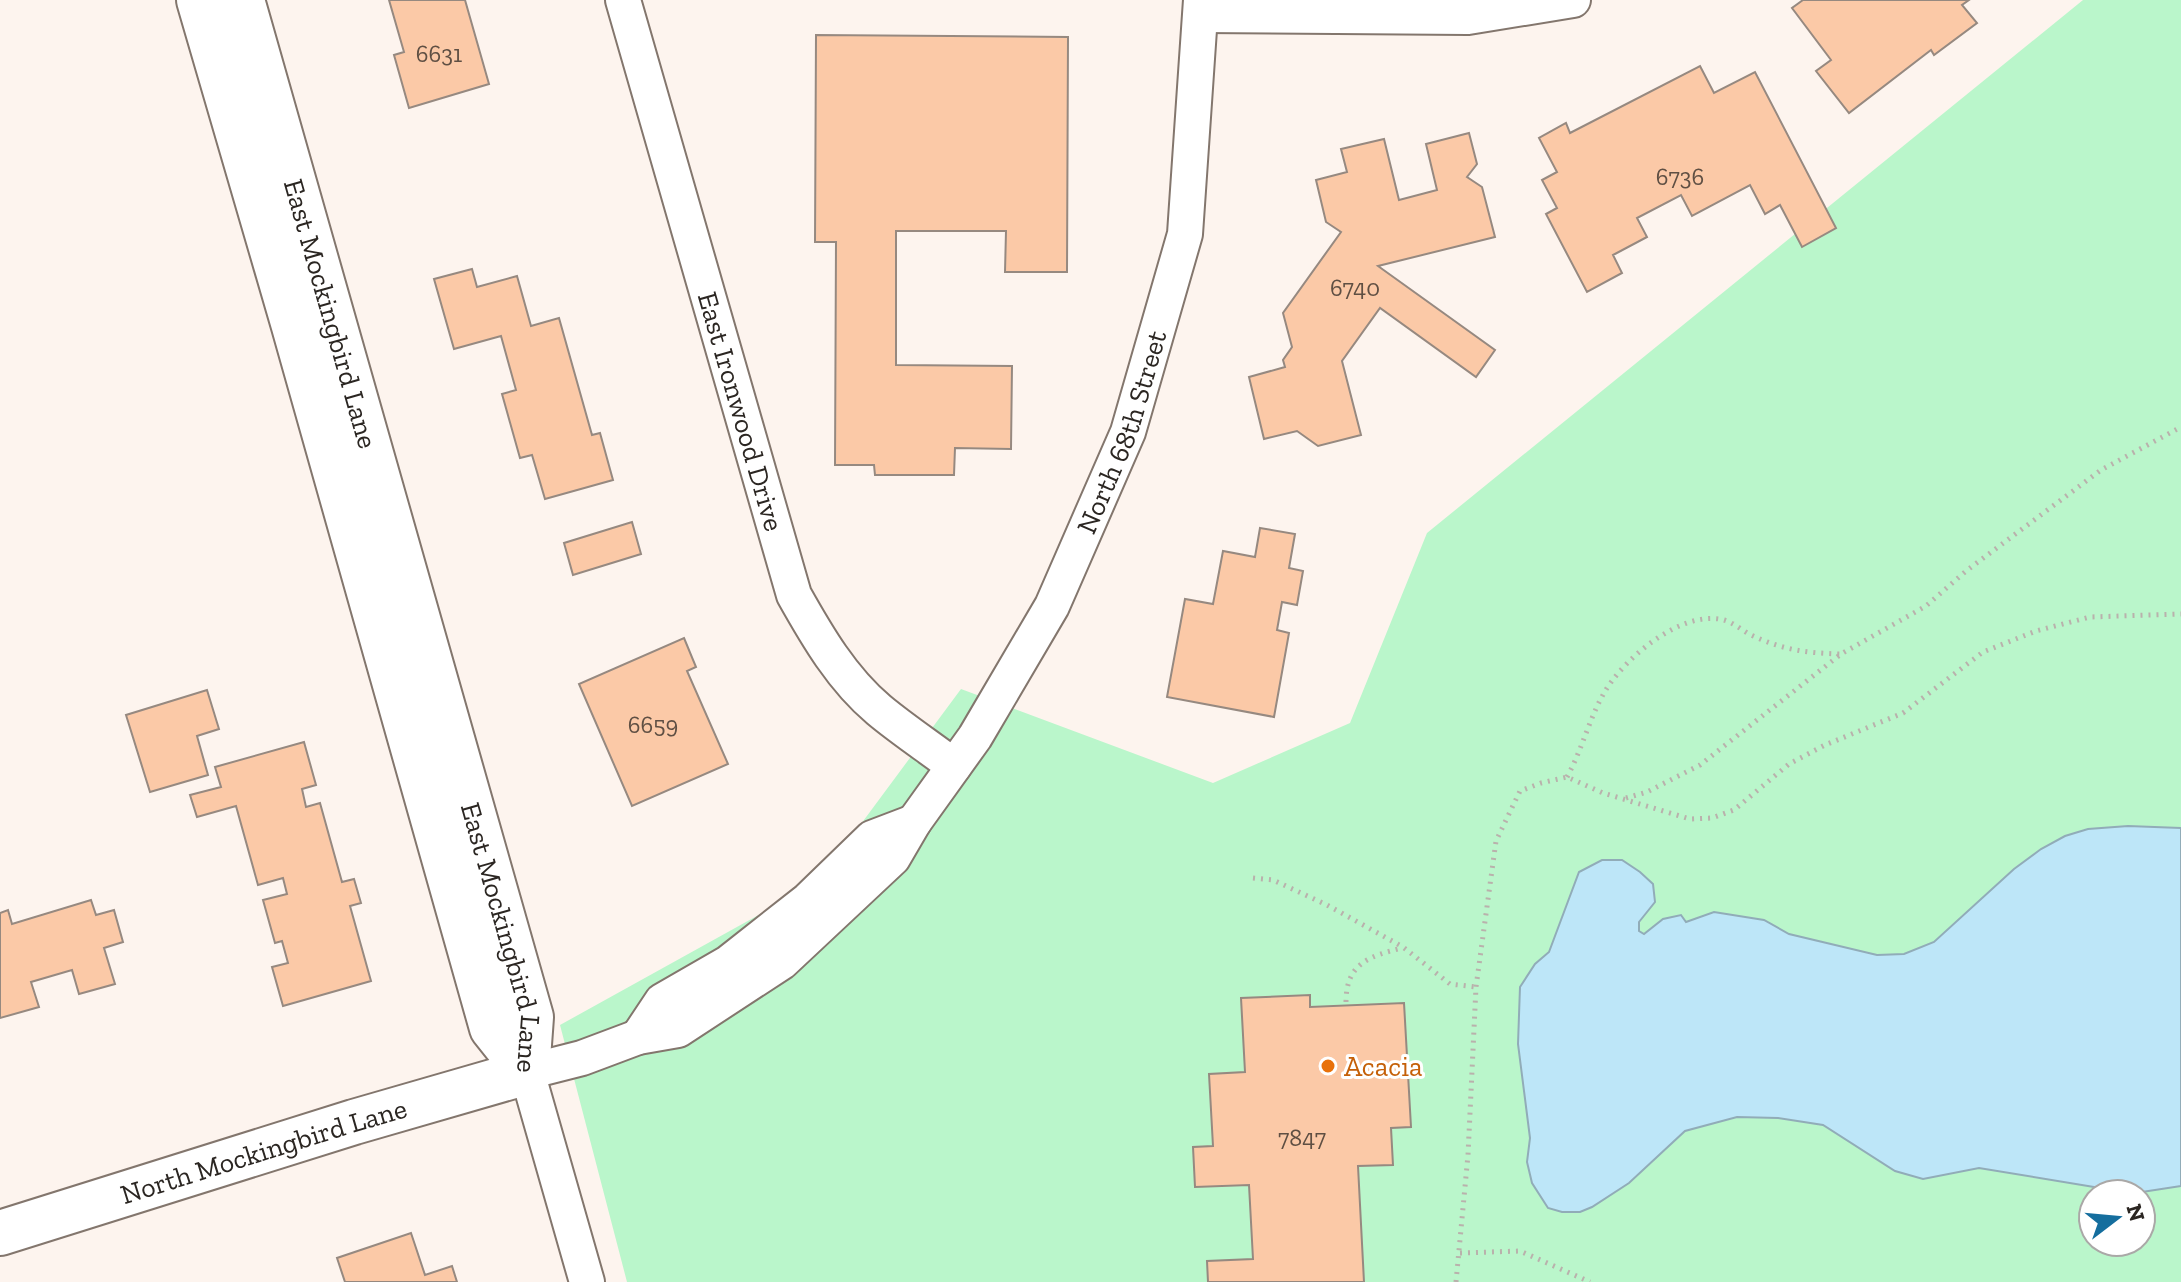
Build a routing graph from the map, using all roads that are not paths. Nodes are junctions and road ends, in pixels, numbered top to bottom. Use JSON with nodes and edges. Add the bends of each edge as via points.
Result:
{"nodes":[{"id":1,"x":199,"y":0,"type":"edge"},
{"id":2,"x":242,"y":0,"type":"edge"},
{"id":3,"x":623,"y":0,"type":"edge"},
{"id":4,"x":1573,"y":0,"type":"edge"},
{"id":5,"x":1202,"y":7,"type":"edge"},
{"id":6,"x":954,"y":766,"type":"junction"},
{"id":7,"x":527,"y":1072,"type":"junction"},
{"id":8,"x":0,"y":1233,"type":"edge"},
{"id":9,"x":587,"y":1282,"type":"edge"}],
"edges":[{"from":1,"to":7,"type":"street","name":"East Mockingbird Lane","via":[[492,1028]]},
{"from":2,"to":7,"type":"street","name":"East Mockingbird Lane","via":[[531,1017]]},
{"from":3,"to":6,"type":"street","name":"East Ironwood Drive","via":[[794,595],[819,640],[853,683],[878,709]]},
{"from":4,"to":5,"type":"street","via":[[1468,17]]},
{"from":5,"to":6,"type":"street","name":"North 68th Street","via":[[1185,234],[1128,432],[1052,606]]},
{"from":6,"to":7,"type":"street","name":"North 68th Street","via":[[893,858],[782,962],[678,1030]]},
{"from":7,"to":8,"type":"street","name":"North Mockingbird Lane"},
{"from":7,"to":9,"type":"street"}]}
